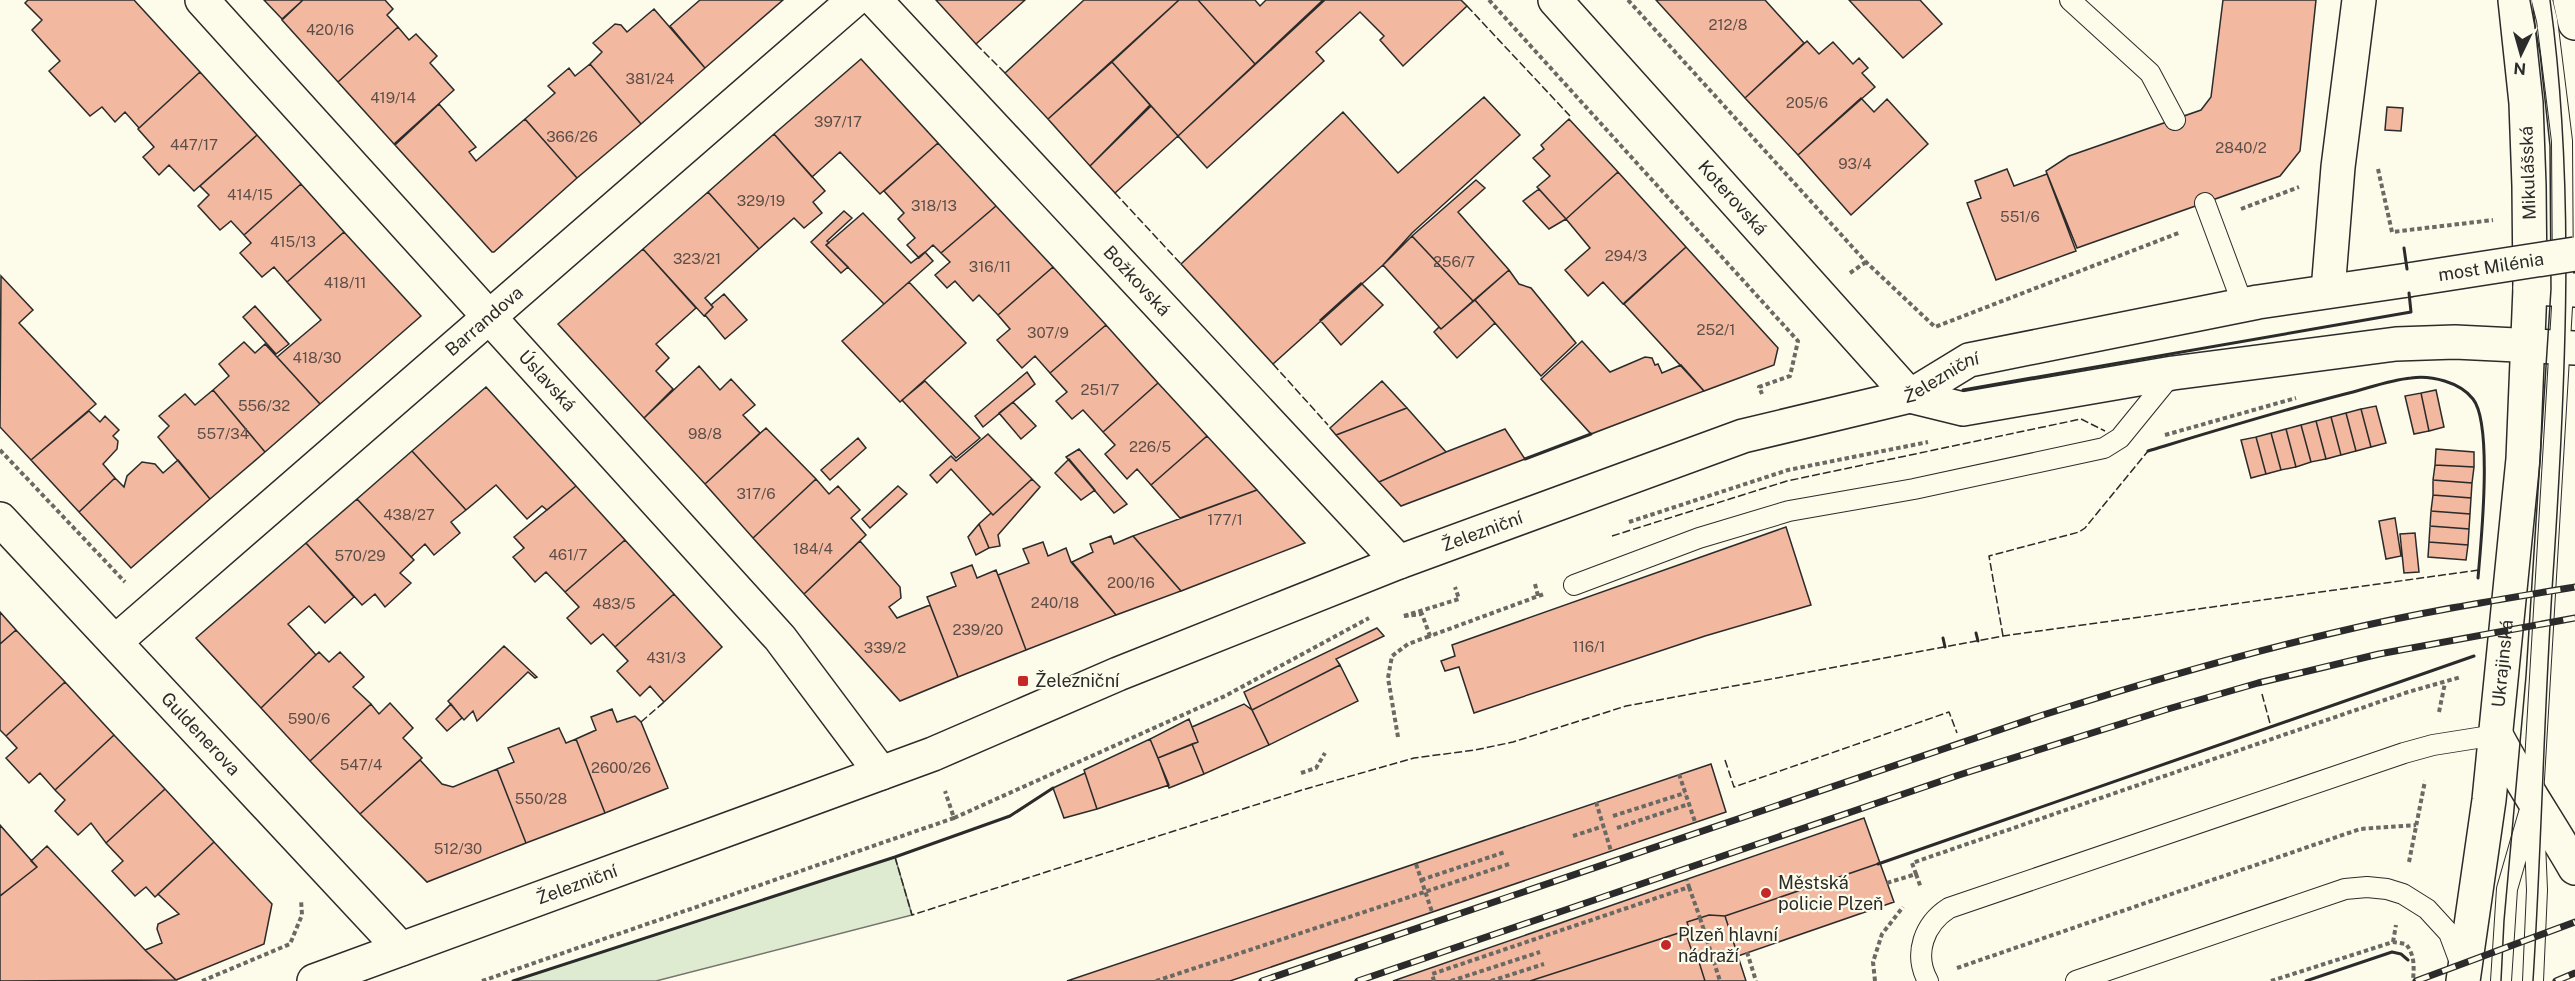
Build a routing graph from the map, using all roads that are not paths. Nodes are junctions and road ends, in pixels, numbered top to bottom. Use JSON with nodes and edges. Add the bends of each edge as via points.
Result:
{"nodes":[{"id":1,"x":202,"y":0,"type":"edge"},
{"id":2,"x":854,"y":0,"type":"edge"},
{"id":3,"x":875,"y":0,"type":"edge"},
{"id":4,"x":1555,"y":0,"type":"edge"},
{"id":5,"x":2070,"y":0,"type":"edge"},
{"id":6,"x":2359,"y":0,"type":"edge"},
{"id":7,"x":2515,"y":0,"type":"edge"},
{"id":8,"x":2542,"y":0,"type":"edge"},
{"id":9,"x":2570,"y":0,"type":"edge"},
{"id":10,"x":2575,"y":23,"type":"edge"},
{"id":11,"x":2175,"y":120,"type":"dead end"},
{"id":12,"x":2205,"y":203,"type":"dead end"},
{"id":13,"x":2575,"y":254,"type":"edge"},
{"id":14,"x":2408,"y":279,"type":"joint"},
{"id":15,"x":2530,"y":288,"type":"junction"},
{"id":16,"x":2569,"y":290,"type":"edge"},
{"id":17,"x":2328,"y":291,"type":"junction"},
{"id":18,"x":2243,"y":305,"type":"junction"},
{"id":19,"x":489,"y":317,"type":"junction"},
{"id":20,"x":2554,"y":347,"type":"edge"},
{"id":21,"x":2174,"y":373,"type":"junction"},
{"id":22,"x":1910,"y":396,"type":"junction"},
{"id":23,"x":0,"y":519,"type":"edge"},
{"id":24,"x":1399,"y":561,"type":"junction"},
{"id":25,"x":1574,"y":585,"type":"road end"},
{"id":26,"x":115,"y":642,"type":"junction"},
{"id":27,"x":2496,"y":735,"type":"junction"},
{"id":28,"x":882,"y":772,"type":"junction"},
{"id":29,"x":2533,"y":796,"type":"junction"},
{"id":30,"x":2575,"y":868,"type":"edge"},
{"id":31,"x":401,"y":949,"type":"junction"},
{"id":32,"x":2463,"y":976,"type":"edge"},
{"id":33,"x":1927,"y":979,"type":"edge"},
{"id":34,"x":314,"y":981,"type":"edge"},
{"id":35,"x":2076,"y":981,"type":"edge"},
{"id":36,"x":2501,"y":981,"type":"edge"},
{"id":37,"x":2533,"y":981,"type":"edge"}],
"edges":[{"from":1,"to":19,"type":"main road","name":"Úslavská"},
{"from":2,"to":19,"type":"main road","name":"Barrandova"},
{"from":3,"to":24,"type":"main road","name":"Božkovská"},
{"from":4,"to":22,"type":"main road","name":"Koterovská"},
{"from":5,"to":11,"type":"lane","via":[[2150,73]]},
{"from":6,"to":17,"type":"main road","via":[[2338,167]]},
{"from":7,"to":15,"type":"main road","name":"Mikulášská","via":[[2526,114]]},
{"from":8,"to":16,"type":"lane","name":"Mikulášská","via":[[2562,141]]},
{"from":9,"to":10,"type":"main road"},
{"from":12,"to":18,"type":"lane"},
{"from":13,"to":14,"type":"main road","name":"most Milénia","bridge":true},
{"from":14,"to":17,"type":"main road","name":"Železniční"},
{"from":15,"to":16,"type":"main road"},
{"from":15,"to":20,"type":"main road","name":"Mikulášská"},
{"from":16,"to":20,"type":"lane","name":"Mikulášská"},
{"from":17,"to":18,"type":"main road","name":"Železniční"},
{"from":18,"to":22,"type":"main road","name":"Železniční","via":[[1969,360]]},
{"from":19,"to":26,"type":"main road","name":"Barrandova"},
{"from":19,"to":28,"type":"main road","name":"Úslavská","via":[[780,638]]},
{"from":20,"to":21,"type":"main road","via":[[2455,342],[2396,344]]},
{"from":20,"to":27,"type":"main road","name":"Ukrajinská","via":[[2523,459]]},
{"from":20,"to":29,"type":"lane","name":"Ukrajinská"},
{"from":21,"to":22,"type":"main road","via":[[1963,409]]},
{"from":21,"to":25,"type":"lane","via":[[2120,438],[2104,448],[1789,511],[1699,538]]},
{"from":22,"to":24,"type":"main road","name":"Železniční","via":[[1743,436]]},
{"from":23,"to":26,"type":"main road","name":"Guldenerova"},
{"from":24,"to":28,"type":"main road","name":"Železniční"},
{"from":26,"to":31,"type":"main road","name":"Guldenerova"},
{"from":27,"to":29,"type":"main road"},
{"from":27,"to":32,"type":"main road","name":"Ukrajinská"},
{"from":27,"to":33,"type":"lane","via":[[2404,753],[1949,908],[1931,923],[1922,941],[1921,962]]},
{"from":28,"to":31,"type":"main road","name":"Železniční"},
{"from":29,"to":30,"type":"main road"},
{"from":29,"to":36,"type":"lane","name":"Ukrajinská","via":[[2507,889]]},
{"from":29,"to":37,"type":"lane","name":"Ukrajinská","via":[[2537,890]]},
{"from":31,"to":34,"type":"main road","name":"Železniční"},
{"from":32,"to":35,"type":"lane","via":[[2449,933],[2427,909],[2403,894],[2367,887],[2345,889]]}]}
